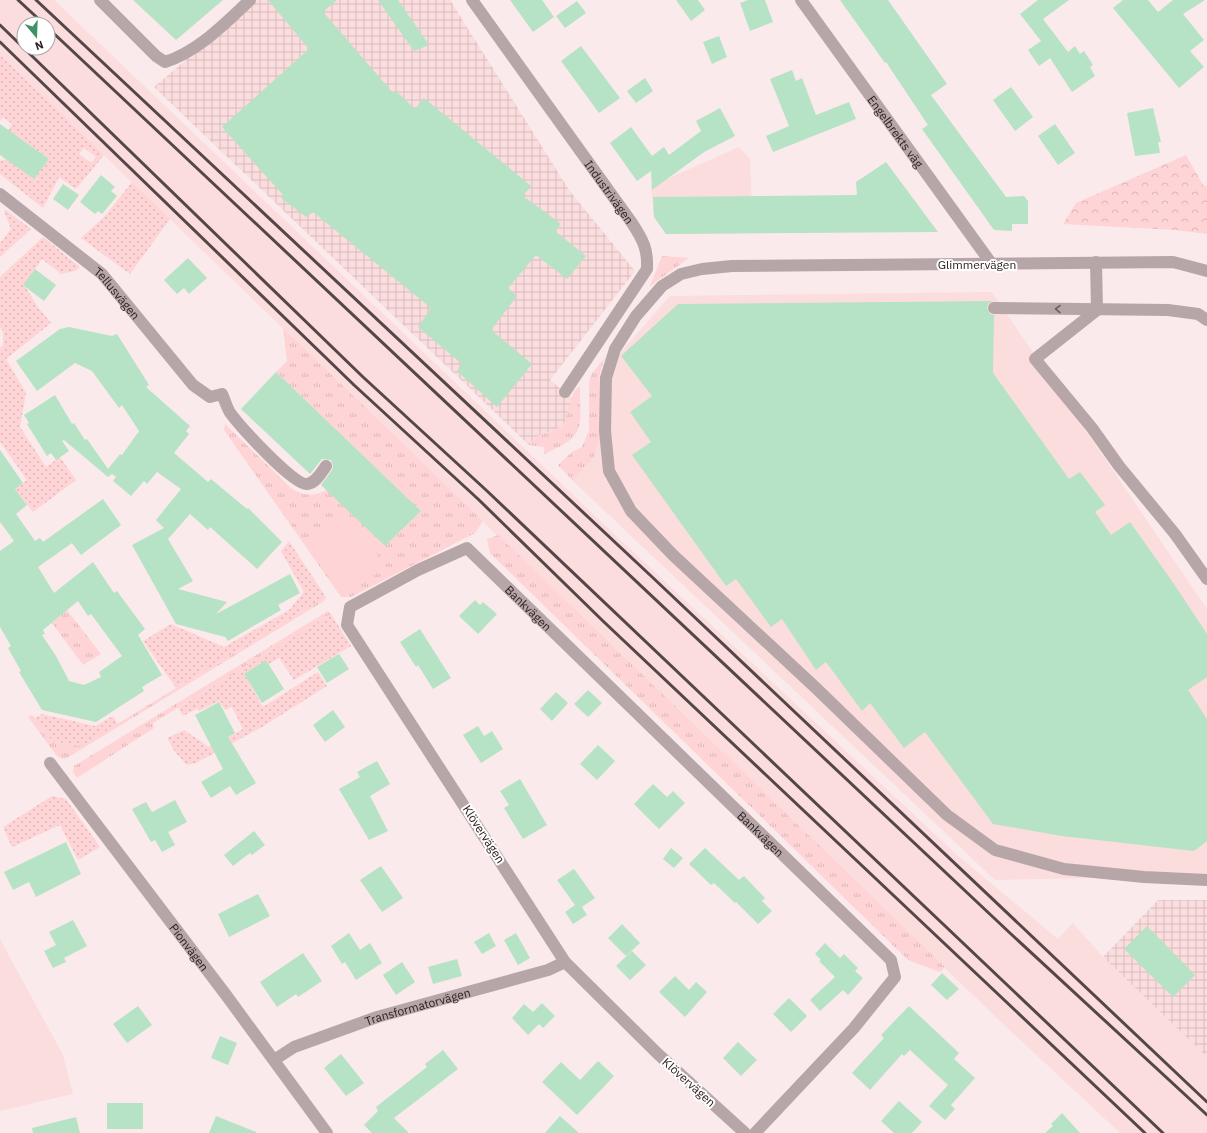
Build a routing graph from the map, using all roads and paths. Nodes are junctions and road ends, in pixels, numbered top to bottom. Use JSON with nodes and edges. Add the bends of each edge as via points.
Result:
{"nodes":[{"id":1,"x":100,"y":0,"type":"edge"},
{"id":2,"x":250,"y":0,"type":"edge"},
{"id":3,"x":472,"y":0,"type":"edge"},
{"id":4,"x":801,"y":0,"type":"edge"},
{"id":5,"x":0,"y":194,"type":"edge"},
{"id":6,"x":1096,"y":262,"type":"junction"},
{"id":7,"x":991,"y":263,"type":"junction"},
{"id":8,"x":1207,"y":271,"type":"edge"},
{"id":9,"x":994,"y":308,"type":"dead end"},
{"id":10,"x":1097,"y":310,"type":"junction"},
{"id":11,"x":1207,"y":320,"type":"edge"},
{"id":12,"x":565,"y":392,"type":"dead end"},
{"id":13,"x":326,"y":466,"type":"dead end"},
{"id":14,"x":467,"y":548,"type":"joint"},
{"id":15,"x":1207,"y":579,"type":"edge"},
{"id":16,"x":50,"y":763,"type":"dead end"},
{"id":17,"x":1207,"y":880,"type":"edge"},
{"id":18,"x":565,"y":962,"type":"junction"},
{"id":19,"x":274,"y":1060,"type":"junction"},
{"id":20,"x":327,"y":1133,"type":"edge"},
{"id":21,"x":745,"y":1133,"type":"edge"},
{"id":22,"x":755,"y":1133,"type":"edge"}],
"edges":[{"from":1,"to":2,"type":"street","via":[[165,62],[180,57],[208,37]]},
{"from":3,"to":12,"type":"street","name":"Industrivägen","via":[[641,236],[648,254],[647,269]]},
{"from":4,"to":7,"type":"street","name":"Engelbrekts väg"},
{"from":5,"to":13,"type":"street","name":"Tellusvägen","via":[[102,274],[194,385],[210,397],[222,394],[230,413],[294,480],[300,484],[312,483]]},
{"from":6,"to":7,"type":"street","name":"Glimmervägen"},
{"from":6,"to":8,"type":"street","name":"Glimmervägen","via":[[1173,262]]},
{"from":6,"to":10,"type":"street"},
{"from":7,"to":17,"type":"street","name":"Glimmervägen","via":[[746,265],[702,269],[681,274],[662,286],[640,311],[615,349],[606,378],[605,431],[609,472],[631,511],[673,555],[947,815],[995,850],[1064,870]]},
{"from":10,"to":9,"type":"street","one_way":true},
{"from":10,"to":11,"type":"street","via":[[1168,310],[1198,314]]},
{"from":10,"to":15,"type":"street","via":[[1035,359],[1092,428],[1146,500],[1176,534]]},
{"from":14,"to":18,"type":"street","name":"Klövervägen","via":[[418,570],[350,608],[347,625]]},
{"from":14,"to":22,"type":"street","name":"Bankvägen","via":[[891,960],[895,977],[854,1028]]},
{"from":16,"to":19,"type":"street","name":"Pionvägen"},
{"from":18,"to":19,"type":"street","name":"Transformatorvägen","via":[[548,970],[378,1017],[294,1048]]},
{"from":18,"to":21,"type":"street","name":"Klövervägen","via":[[658,1054]]},
{"from":19,"to":20,"type":"street","name":"Pionvägen"}]}
